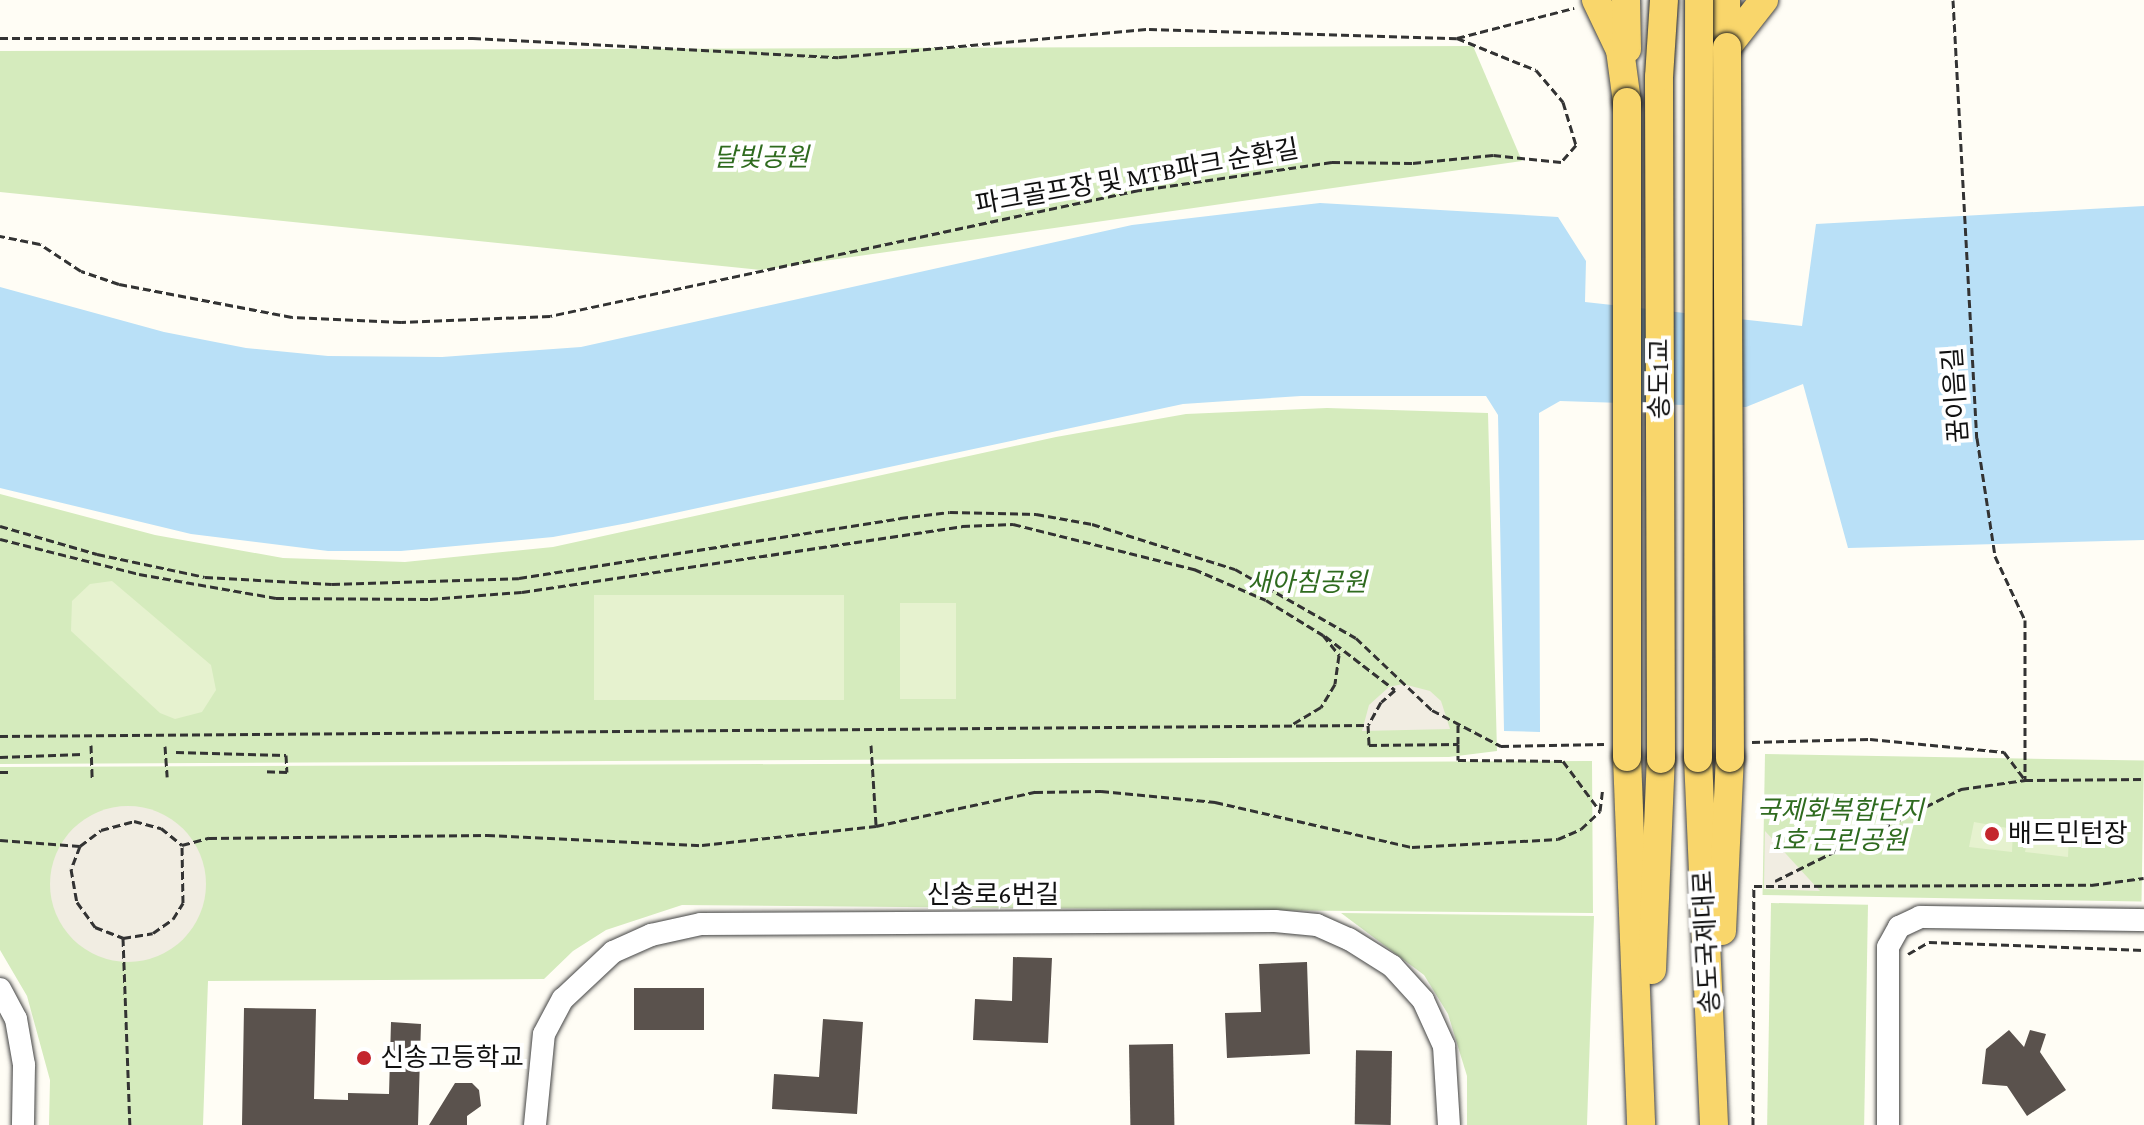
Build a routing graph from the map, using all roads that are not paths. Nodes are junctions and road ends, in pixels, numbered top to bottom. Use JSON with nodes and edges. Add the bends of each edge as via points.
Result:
{"nodes":[{"id":1,"x":1626,"y":0,"type":"edge"},
{"id":2,"x":1664,"y":0,"type":"edge"},
{"id":3,"x":1699,"y":0,"type":"edge"},
{"id":4,"x":1726,"y":0,"type":"edge"},
{"id":5,"x":1764,"y":0,"type":"edge"},
{"id":6,"x":1589,"y":3,"type":"edge"},
{"id":7,"x":1727,"y":47,"type":"junction"},
{"id":8,"x":1627,"y":102,"type":"junction"},
{"id":9,"x":1698,"y":758,"type":"joint"},
{"id":10,"x":1661,"y":759,"type":"joint"},
{"id":11,"x":2144,"y":920,"type":"edge"},
{"id":12,"x":0,"y":989,"type":"edge"},
{"id":13,"x":1715,"y":1120,"type":"edge"},
{"id":14,"x":23,"y":1125,"type":"edge"},
{"id":15,"x":535,"y":1125,"type":"edge"},
{"id":16,"x":1449,"y":1125,"type":"edge"},
{"id":17,"x":1643,"y":1125,"type":"edge"},
{"id":18,"x":1888,"y":1125,"type":"edge"}],
"edges":[{"from":1,"to":8,"type":"main road"},
{"from":2,"to":10,"type":"main road","name":"송도1교","bridge":true,"via":[[1659,77]]},
{"from":3,"to":9,"type":"main road","name":"송도1교","bridge":true},
{"from":4,"to":7,"type":"main road"},
{"from":5,"to":7,"type":"main road"},
{"from":6,"to":8,"type":"main road","via":[[1620,50]]},
{"from":7,"to":13,"type":"main road","bridge":true,"via":[[1730,758]]},
{"from":8,"to":17,"type":"main road","bridge":true,"via":[[1627,757]]},
{"from":9,"to":13,"type":"main road","name":"송도국제대로"},
{"from":10,"to":17,"type":"main road","name":"송도국제대로"},
{"from":11,"to":18,"type":"street","via":[[1920,917],[1899,927],[1888,947]]},
{"from":12,"to":14,"type":"street","via":[[16,1019],[24,1065]]},
{"from":15,"to":16,"type":"street","name":"신송로6번길","via":[[544,1034],[563,999],[613,952],[651,935],[701,924],[1275,921],[1317,925],[1349,939],[1392,966],[1423,1000],[1444,1046]]}]}
